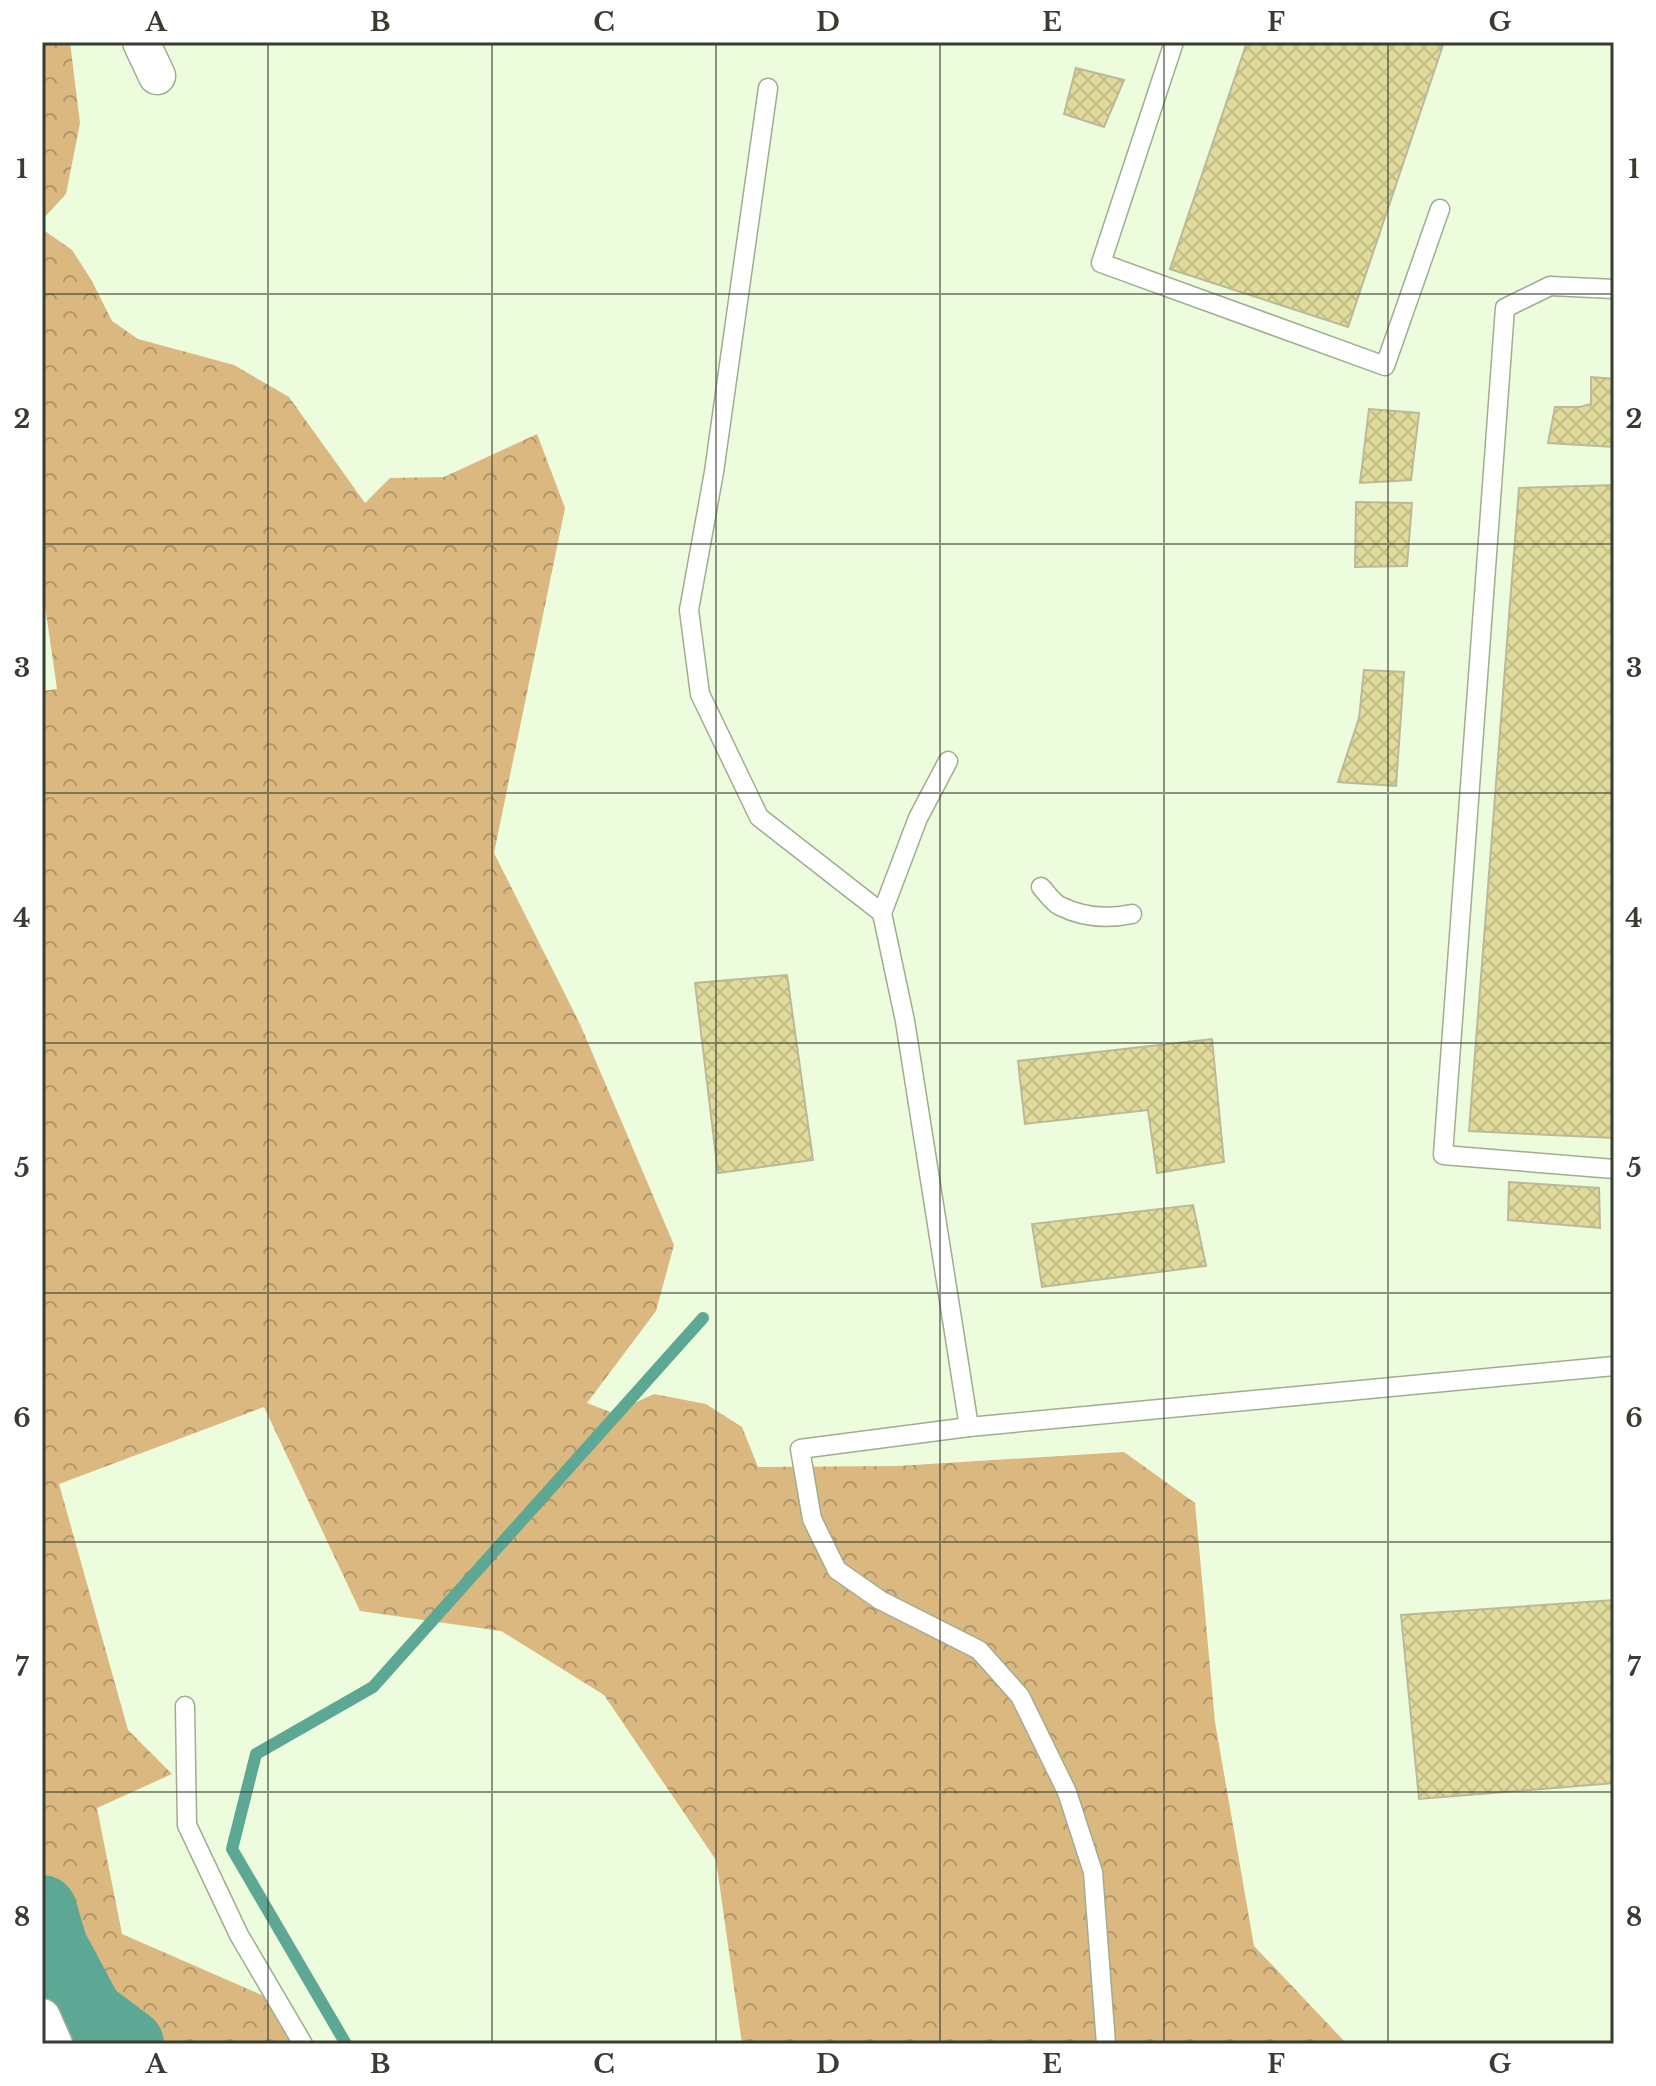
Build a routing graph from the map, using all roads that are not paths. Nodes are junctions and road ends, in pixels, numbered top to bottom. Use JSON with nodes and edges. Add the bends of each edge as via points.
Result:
{"nodes":[{"id":1,"x":141,"y":42,"type":"edge"},
{"id":2,"x":1174,"y":42,"type":"edge"},
{"id":3,"x":157,"y":76,"type":"dead end"},
{"id":4,"x":768,"y":88,"type":"dead end"},
{"id":5,"x":1440,"y":209,"type":"dead end"},
{"id":6,"x":1614,"y":289,"type":"edge"},
{"id":7,"x":948,"y":761,"type":"dead end"},
{"id":8,"x":1041,"y":887,"type":"dead end"},
{"id":9,"x":882,"y":913,"type":"junction"},
{"id":10,"x":1132,"y":914,"type":"dead end"},
{"id":11,"x":1614,"y":1169,"type":"edge"},
{"id":12,"x":1614,"y":1366,"type":"edge"},
{"id":13,"x":969,"y":1427,"type":"junction"},
{"id":14,"x":185,"y":1706,"type":"dead end"},
{"id":15,"x":42,"y":2017,"type":"edge"},
{"id":16,"x":54,"y":2044,"type":"edge"},
{"id":17,"x":303,"y":2044,"type":"edge"},
{"id":18,"x":1106,"y":2044,"type":"edge"}],
"edges":[{"from":1,"to":3,"type":"street"},
{"from":2,"to":5,"type":"lane","via":[[1101,263],[1385,366]]},
{"from":4,"to":9,"type":"lane","via":[[714,472],[689,610],[700,694],[759,817]]},
{"from":6,"to":11,"type":"lane","via":[[1550,286],[1505,308],[1443,1155]]},
{"from":7,"to":9,"type":"lane","via":[[918,818]]},
{"from":8,"to":10,"type":"lane","via":[[1057,905],[1087,915]]},
{"from":9,"to":13,"type":"lane","via":[[905,1021]]},
{"from":12,"to":13,"type":"lane"},
{"from":13,"to":18,"type":"lane","via":[[800,1449],[812,1519],[837,1570],[880,1600],[979,1650],[1020,1696],[1067,1792],[1093,1872]]},
{"from":14,"to":17,"type":"lane","via":[[187,1825],[239,1935]]},
{"from":15,"to":16,"type":"street"}]}
